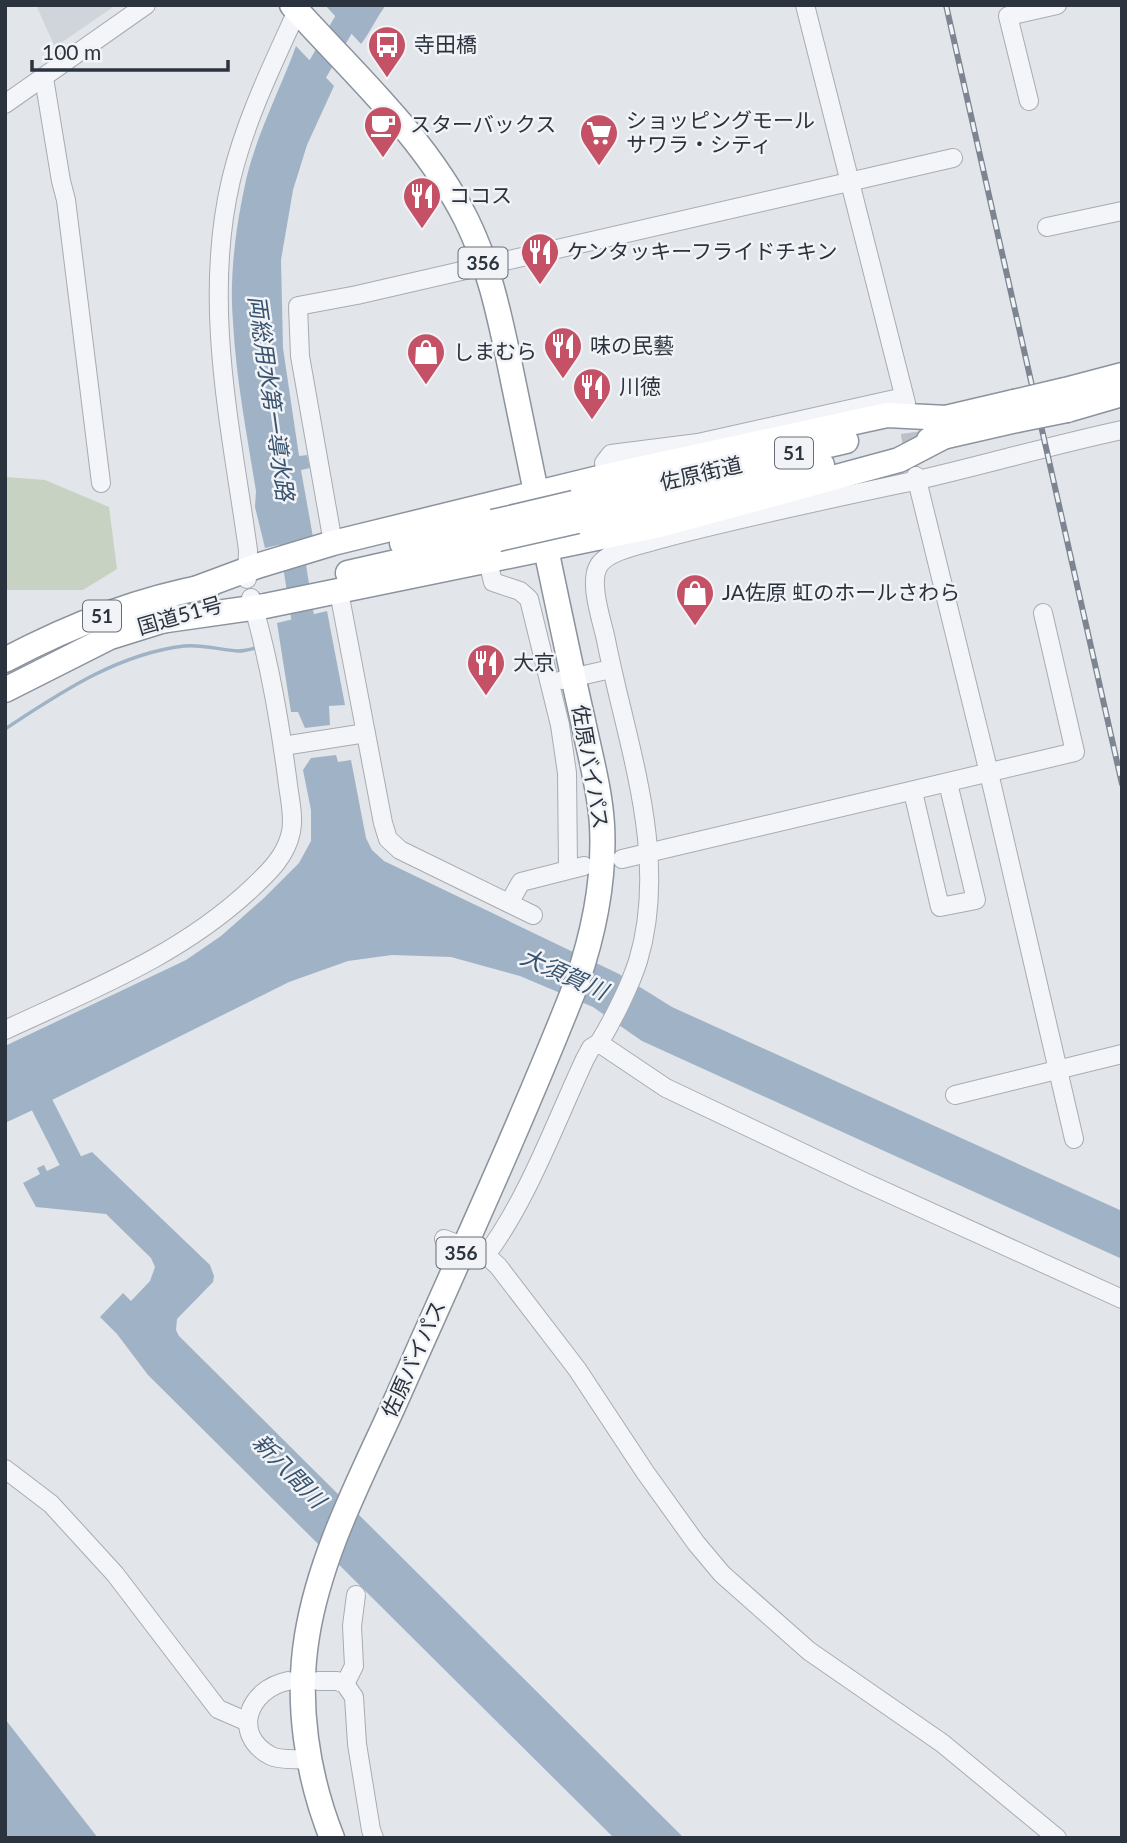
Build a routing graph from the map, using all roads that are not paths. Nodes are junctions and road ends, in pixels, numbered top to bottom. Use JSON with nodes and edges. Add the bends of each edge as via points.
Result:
{"nodes":[{"id":1,"x":146,"y":5,"type":"edge"},
{"id":2,"x":805,"y":5,"type":"edge"},
{"id":3,"x":1057,"y":5,"type":"edge"},
{"id":4,"x":297,"y":11,"type":"edge"},
{"id":5,"x":44,"y":78,"type":"junction"},
{"id":6,"x":1029,"y":101,"type":"dead end"},
{"id":7,"x":5,"y":104,"type":"edge"},
{"id":8,"x":953,"y":158,"type":"dead end"},
{"id":9,"x":848,"y":182,"type":"junction"},
{"id":10,"x":1122,"y":211,"type":"edge"},
{"id":11,"x":1047,"y":227,"type":"dead end"},
{"id":12,"x":484,"y":264,"type":"junction"},
{"id":13,"x":1122,"y":374,"type":"edge"},
{"id":14,"x":1122,"y":394,"type":"edge"},
{"id":15,"x":1066,"y":400,"type":"junction"},
{"id":16,"x":946,"y":427,"type":"junction"},
{"id":17,"x":1122,"y":430,"type":"edge"},
{"id":18,"x":607,"y":476,"type":"junction"},
{"id":19,"x":916,"y":478,"type":"junction"},
{"id":20,"x":102,"y":483,"type":"dead end"},
{"id":21,"x":536,"y":493,"type":"junction"},
{"id":22,"x":662,"y":532,"type":"junction"},
{"id":23,"x":545,"y":549,"type":"junction"},
{"id":24,"x":488,"y":562,"type":"junction"},
{"id":25,"x":327,"y":570,"type":"junction"},
{"id":26,"x":255,"y":587,"type":"junction"},
{"id":27,"x":1043,"y":613,"type":"dead end"},
{"id":28,"x":5,"y":660,"type":"edge"},
{"id":29,"x":611,"y":669,"type":"junction"},
{"id":30,"x":573,"y":678,"type":"junction"},
{"id":31,"x":548,"y":683,"type":"junction"},
{"id":32,"x":5,"y":690,"type":"edge"},
{"id":33,"x":366,"y":733,"type":"junction"},
{"id":34,"x":283,"y":746,"type":"junction"},
{"id":35,"x":989,"y":773,"type":"junction"},
{"id":36,"x":948,"y":783,"type":"junction"},
{"id":37,"x":913,"y":792,"type":"junction"},
{"id":38,"x":647,"y":854,"type":"junction"},
{"id":39,"x":622,"y":859,"type":"dead end"},
{"id":40,"x":509,"y":903,"type":"junction"},
{"id":41,"x":533,"y":915,"type":"dead end"},
{"id":42,"x":5,"y":1030,"type":"edge"},
{"id":43,"x":601,"y":1038,"type":"junction"},
{"id":44,"x":1122,"y":1054,"type":"edge"},
{"id":45,"x":1058,"y":1070,"type":"junction"},
{"id":46,"x":955,"y":1095,"type":"dead end"},
{"id":47,"x":1074,"y":1139,"type":"dead end"},
{"id":48,"x":465,"y":1247,"type":"junction"},
{"id":49,"x":1122,"y":1299,"type":"edge"},
{"id":50,"x":5,"y":1469,"type":"edge"},
{"id":51,"x":356,"y":1595,"type":"dead end"},
{"id":52,"x":288,"y":1681,"type":"dead end"},
{"id":53,"x":318,"y":1681,"type":"dead end"},
{"id":54,"x":345,"y":1684,"type":"junction"},
{"id":55,"x":248,"y":1723,"type":"junction"},
{"id":56,"x":309,"y":1760,"type":"junction"},
{"id":57,"x":332,"y":1838,"type":"edge"},
{"id":58,"x":374,"y":1838,"type":"edge"},
{"id":59,"x":1057,"y":1838,"type":"edge"}],
"edges":[{"from":1,"to":5,"type":"street"},
{"from":2,"to":9,"type":"street"},
{"from":3,"to":6,"type":"street","via":[[1008,16]]},
{"from":4,"to":12,"type":"highway","name":"佐原バイパス","number":"356","via":[[420,147],[467,221]]},
{"from":4,"to":26,"type":"street","via":[[258,96],[231,179],[222,233],[218,321]]},
{"from":5,"to":7,"type":"street"},
{"from":5,"to":20,"type":"street","via":[[66,200]]},
{"from":8,"to":9,"type":"street"},
{"from":9,"to":12,"type":"street"},
{"from":9,"to":18,"type":"street","via":[[905,400],[698,443],[611,454],[604,463]]},
{"from":10,"to":11,"type":"street"},
{"from":12,"to":21,"type":"highway","name":"佐原バイパス","number":"356"},
{"from":12,"to":25,"type":"street","via":[[298,306]]},
{"from":13,"to":15,"type":"highway","name":"佐原街道","number":"51"},
{"from":14,"to":15,"type":"highway","name":"佐原街道","number":"51"},
{"from":15,"to":16,"type":"highway","name":"佐原街道","number":"51","bridge":true},
{"from":16,"to":18,"type":"highway","via":[[887,415]]},
{"from":16,"to":22,"type":"highway","via":[[899,460]]},
{"from":16,"to":25,"type":"highway","name":"佐原街道","number":"51","bridge":true},
{"from":17,"to":19,"type":"street"},
{"from":18,"to":21,"type":"highway"},
{"from":19,"to":22,"type":"street"},
{"from":19,"to":35,"type":"street"},
{"from":21,"to":23,"type":"highway","name":"佐原バイパス","number":"356"},
{"from":21,"to":25,"type":"highway"},
{"from":22,"to":23,"type":"highway"},
{"from":22,"to":29,"type":"street","via":[[604,556],[596,568]]},
{"from":23,"to":24,"type":"highway"},
{"from":23,"to":30,"type":"highway","name":"佐原バイパス","number":"356"},
{"from":24,"to":25,"type":"highway"},
{"from":24,"to":31,"type":"street","via":[[493,582],[520,591],[528,600]]},
{"from":25,"to":26,"type":"highway"},
{"from":25,"to":26,"type":"highway"},
{"from":25,"to":33,"type":"street"},
{"from":26,"to":28,"type":"highway","name":"国道51号","number":"51","via":[[195,589],[150,599]]},
{"from":26,"to":32,"type":"highway","name":"国道51号","number":"51","via":[[110,637]]},
{"from":26,"to":34,"type":"street"},
{"from":27,"to":35,"type":"street","via":[[1075,752]]},
{"from":29,"to":30,"type":"street"},
{"from":29,"to":38,"type":"street","via":[[637,776]]},
{"from":30,"to":31,"type":"street"},
{"from":30,"to":48,"type":"highway","name":"佐原バイパス","number":"356","via":[[602,827],[601,873],[590,945]]},
{"from":31,"to":40,"type":"street","via":[[559,725],[576,867],[521,882]]},
{"from":33,"to":34,"type":"street"},
{"from":33,"to":40,"type":"street","via":[[388,839],[400,850]]},
{"from":34,"to":42,"type":"street","via":[[291,832],[279,860],[264,877],[225,914],[174,949]]},
{"from":35,"to":36,"type":"street"},
{"from":35,"to":45,"type":"street"},
{"from":36,"to":37,"type":"street"},
{"from":36,"to":37,"type":"street","via":[[976,900],[940,907]]},
{"from":37,"to":38,"type":"street"},
{"from":38,"to":39,"type":"street"},
{"from":38,"to":43,"type":"street","via":[[646,915],[637,964]]},
{"from":40,"to":41,"type":"street"},
{"from":43,"to":48,"type":"street","via":[[585,1059],[502,1233]]},
{"from":43,"to":49,"type":"street","via":[[666,1088]]},
{"from":44,"to":45,"type":"street"},
{"from":45,"to":46,"type":"street"},
{"from":45,"to":47,"type":"street"},
{"from":48,"to":56,"type":"highway","name":"佐原バイパス","number":"356","via":[[354,1494],[316,1592],[303,1700]]},
{"from":48,"to":59,"type":"street","via":[[533,1310],[696,1543],[722,1573],[809,1651],[943,1743]]},
{"from":50,"to":55,"type":"street","via":[[51,1504],[115,1574],[218,1709]]},
{"from":51,"to":54,"type":"street","via":[[354,1666]]},
{"from":52,"to":55,"type":"street","via":[[258,1697]]},
{"from":53,"to":54,"type":"street"},
{"from":54,"to":58,"type":"street","via":[[354,1697],[359,1760]]},
{"from":55,"to":56,"type":"street","via":[[253,1740],[271,1756]]},
{"from":56,"to":57,"type":"highway","name":"佐原バイパス","number":"356"}]}
